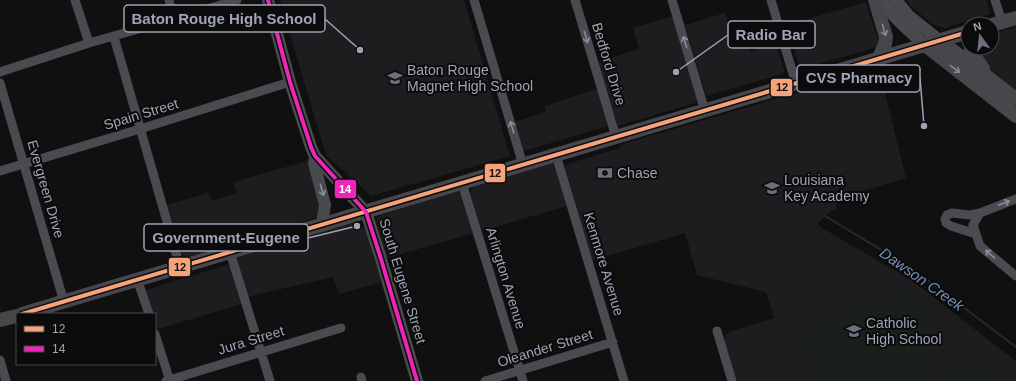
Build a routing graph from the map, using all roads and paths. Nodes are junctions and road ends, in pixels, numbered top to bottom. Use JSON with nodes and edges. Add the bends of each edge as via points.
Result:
{"nodes":[{"id":1,"x":75,"y":0,"type":"edge"},
{"id":2,"x":169,"y":0,"type":"edge"},
{"id":3,"x":237,"y":0,"type":"edge"},
{"id":4,"x":268,"y":0,"type":"edge"},
{"id":5,"x":474,"y":0,"type":"edge"},
{"id":6,"x":575,"y":0,"type":"edge"},
{"id":7,"x":672,"y":0,"type":"edge"},
{"id":8,"x":771,"y":0,"type":"edge"},
{"id":9,"x":875,"y":0,"type":"edge"},
{"id":10,"x":882,"y":0,"type":"edge"},
{"id":11,"x":896,"y":0,"type":"edge"},
{"id":12,"x":995,"y":0,"type":"edge"},
{"id":13,"x":996,"y":16,"type":"edge"},
{"id":14,"x":1016,"y":18,"type":"edge"},
{"id":15,"x":174,"y":19,"type":"junction"},
{"id":16,"x":1000,"y":22,"type":"edge"},
{"id":17,"x":960,"y":34,"type":"edge"},
{"id":18,"x":114,"y":37,"type":"junction"},
{"id":19,"x":939,"y":40,"type":"junction"},
{"id":20,"x":89,"y":43,"type":"junction"},
{"id":21,"x":925,"y":45,"type":"junction"},
{"id":22,"x":974,"y":56,"type":"edge"},
{"id":23,"x":878,"y":59,"type":"junction"},
{"id":24,"x":0,"y":72,"type":"edge"},
{"id":25,"x":990,"y":79,"type":"junction"},
{"id":26,"x":290,"y":82,"type":"junction"},
{"id":27,"x":0,"y":83,"type":"edge"},
{"id":28,"x":796,"y":84,"type":"junction"},
{"id":29,"x":1016,"y":100,"type":"edge"},
{"id":30,"x":705,"y":110,"type":"junction"},
{"id":31,"x":1016,"y":116,"type":"edge"},
{"id":32,"x":140,"y":129,"type":"junction"},
{"id":33,"x":616,"y":137,"type":"junction"},
{"id":34,"x":556,"y":155,"type":"junction"},
{"id":35,"x":316,"y":156,"type":"junction"},
{"id":36,"x":24,"y":164,"type":"junction"},
{"id":37,"x":523,"y":164,"type":"junction"},
{"id":38,"x":0,"y":171,"type":"edge"},
{"id":39,"x":462,"y":183,"type":"junction"},
{"id":40,"x":1016,"y":199,"type":"edge"},
{"id":41,"x":366,"y":212,"type":"junction"},
{"id":42,"x":980,"y":212,"type":"junction"},
{"id":43,"x":322,"y":224,"type":"junction"},
{"id":44,"x":976,"y":234,"type":"junction"},
{"id":45,"x":230,"y":252,"type":"junction"},
{"id":46,"x":180,"y":267,"type":"junction"},
{"id":47,"x":1016,"y":276,"type":"edge"},
{"id":48,"x":137,"y":279,"type":"junction"},
{"id":49,"x":64,"y":302,"type":"junction"},
{"id":50,"x":26,"y":313,"type":"edge"},
{"id":51,"x":149,"y":313,"type":"edge"},
{"id":52,"x":16,"y":316,"type":"edge"},
{"id":53,"x":0,"y":320,"type":"edge"},
{"id":54,"x":341,"y":328,"type":"dead end"},
{"id":55,"x":717,"y":331,"type":"dead end"},
{"id":56,"x":156,"y":337,"type":"edge"},
{"id":57,"x":613,"y":342,"type":"junction"},
{"id":58,"x":262,"y":352,"type":"junction"},
{"id":59,"x":0,"y":360,"type":"edge"},
{"id":60,"x":520,"y":370,"type":"junction"},
{"id":61,"x":6,"y":381,"type":"edge"},
{"id":62,"x":169,"y":381,"type":"edge"},
{"id":63,"x":270,"y":381,"type":"edge"},
{"id":64,"x":417,"y":381,"type":"edge"},
{"id":65,"x":485,"y":381,"type":"edge"},
{"id":66,"x":524,"y":381,"type":"edge"},
{"id":67,"x":624,"y":381,"type":"edge"},
{"id":68,"x":732,"y":381,"type":"edge"}],
"edges":[{"from":1,"to":20,"type":"street"},
{"from":2,"to":15,"type":"street"},
{"from":3,"to":15,"type":"street"},
{"from":4,"to":26,"type":"street","name":"South Eugene Street"},
{"from":37,"to":5,"type":"street","one_way":true},
{"from":6,"to":33,"type":"street","name":"Bedford Drive","one_way":true},
{"from":30,"to":7,"type":"street","one_way":true},
{"from":8,"to":28,"type":"street"},
{"from":9,"to":23,"type":"main road","one_way":true,"via":[[886,37]]},
{"from":10,"to":21,"type":"street","via":[[897,20]]},
{"from":11,"to":19,"type":"street","via":[[909,16]]},
{"from":12,"to":13,"type":"street"},
{"from":14,"to":16,"type":"main road"},
{"from":15,"to":18,"type":"street"},
{"from":17,"to":19,"type":"main road"},
{"from":18,"to":20,"type":"street"},
{"from":18,"to":32,"type":"street"},
{"from":19,"to":21,"type":"main road"},
{"from":19,"to":25,"type":"main road"},
{"from":20,"to":24,"type":"street"},
{"from":21,"to":23,"type":"main road"},
{"from":21,"to":31,"type":"main road","one_way":true},
{"from":22,"to":25,"type":"main road"},
{"from":23,"to":28,"type":"main road"},
{"from":25,"to":29,"type":"main road"},
{"from":26,"to":32,"type":"street","name":"Spain Street"},
{"from":26,"to":35,"type":"street","name":"South Eugene Street"},
{"from":27,"to":36,"type":"street","name":"Evergreen Drive"},
{"from":28,"to":30,"type":"main road"},
{"from":30,"to":33,"type":"main road"},
{"from":32,"to":36,"type":"street","name":"Spain Street"},
{"from":32,"to":46,"type":"street"},
{"from":33,"to":34,"type":"main road"},
{"from":34,"to":37,"type":"main road"},
{"from":34,"to":57,"type":"street","name":"Kenmore Avenue"},
{"from":35,"to":41,"type":"street","name":"South Eugene Street"},
{"from":35,"to":43,"type":"street","one_way":true,"via":[[314,162],[325,206]]},
{"from":36,"to":38,"type":"street","name":"Spain Street"},
{"from":36,"to":49,"type":"street","name":"Evergreen Drive"},
{"from":37,"to":39,"type":"main road"},
{"from":39,"to":41,"type":"main road"},
{"from":39,"to":60,"type":"street","name":"Arlington Avenue"},
{"from":42,"to":40,"type":"street","one_way":true},
{"from":41,"to":43,"type":"main road"},
{"from":41,"to":64,"type":"street","name":"South Eugene Street"},
{"from":42,"to":44,"type":"street","via":[[973,225]]},
{"from":42,"to":44,"type":"street","via":[[970,215],[952,213],[944,218],[951,226]]},
{"from":43,"to":45,"type":"main road"},
{"from":47,"to":44,"type":"street","one_way":true,"via":[[980,246]]},
{"from":45,"to":46,"type":"main road"},
{"from":45,"to":58,"type":"street"},
{"from":46,"to":48,"type":"main road"},
{"from":48,"to":49,"type":"main road"},
{"from":48,"to":51,"type":"street"},
{"from":49,"to":50,"type":"main road"},
{"from":52,"to":53,"type":"main road"},
{"from":54,"to":58,"type":"street","name":"Jura Street"},
{"from":55,"to":68,"type":"street"},
{"from":56,"to":62,"type":"street"},
{"from":57,"to":60,"type":"street","name":"Oleander Street"},
{"from":57,"to":67,"type":"street","name":"Kenmore Avenue"},
{"from":58,"to":62,"type":"street","name":"Jura Street"},
{"from":58,"to":63,"type":"street"},
{"from":59,"to":61,"type":"street"},
{"from":60,"to":65,"type":"street","name":"Oleander Street"},
{"from":60,"to":66,"type":"street","name":"Arlington Avenue"}]}
